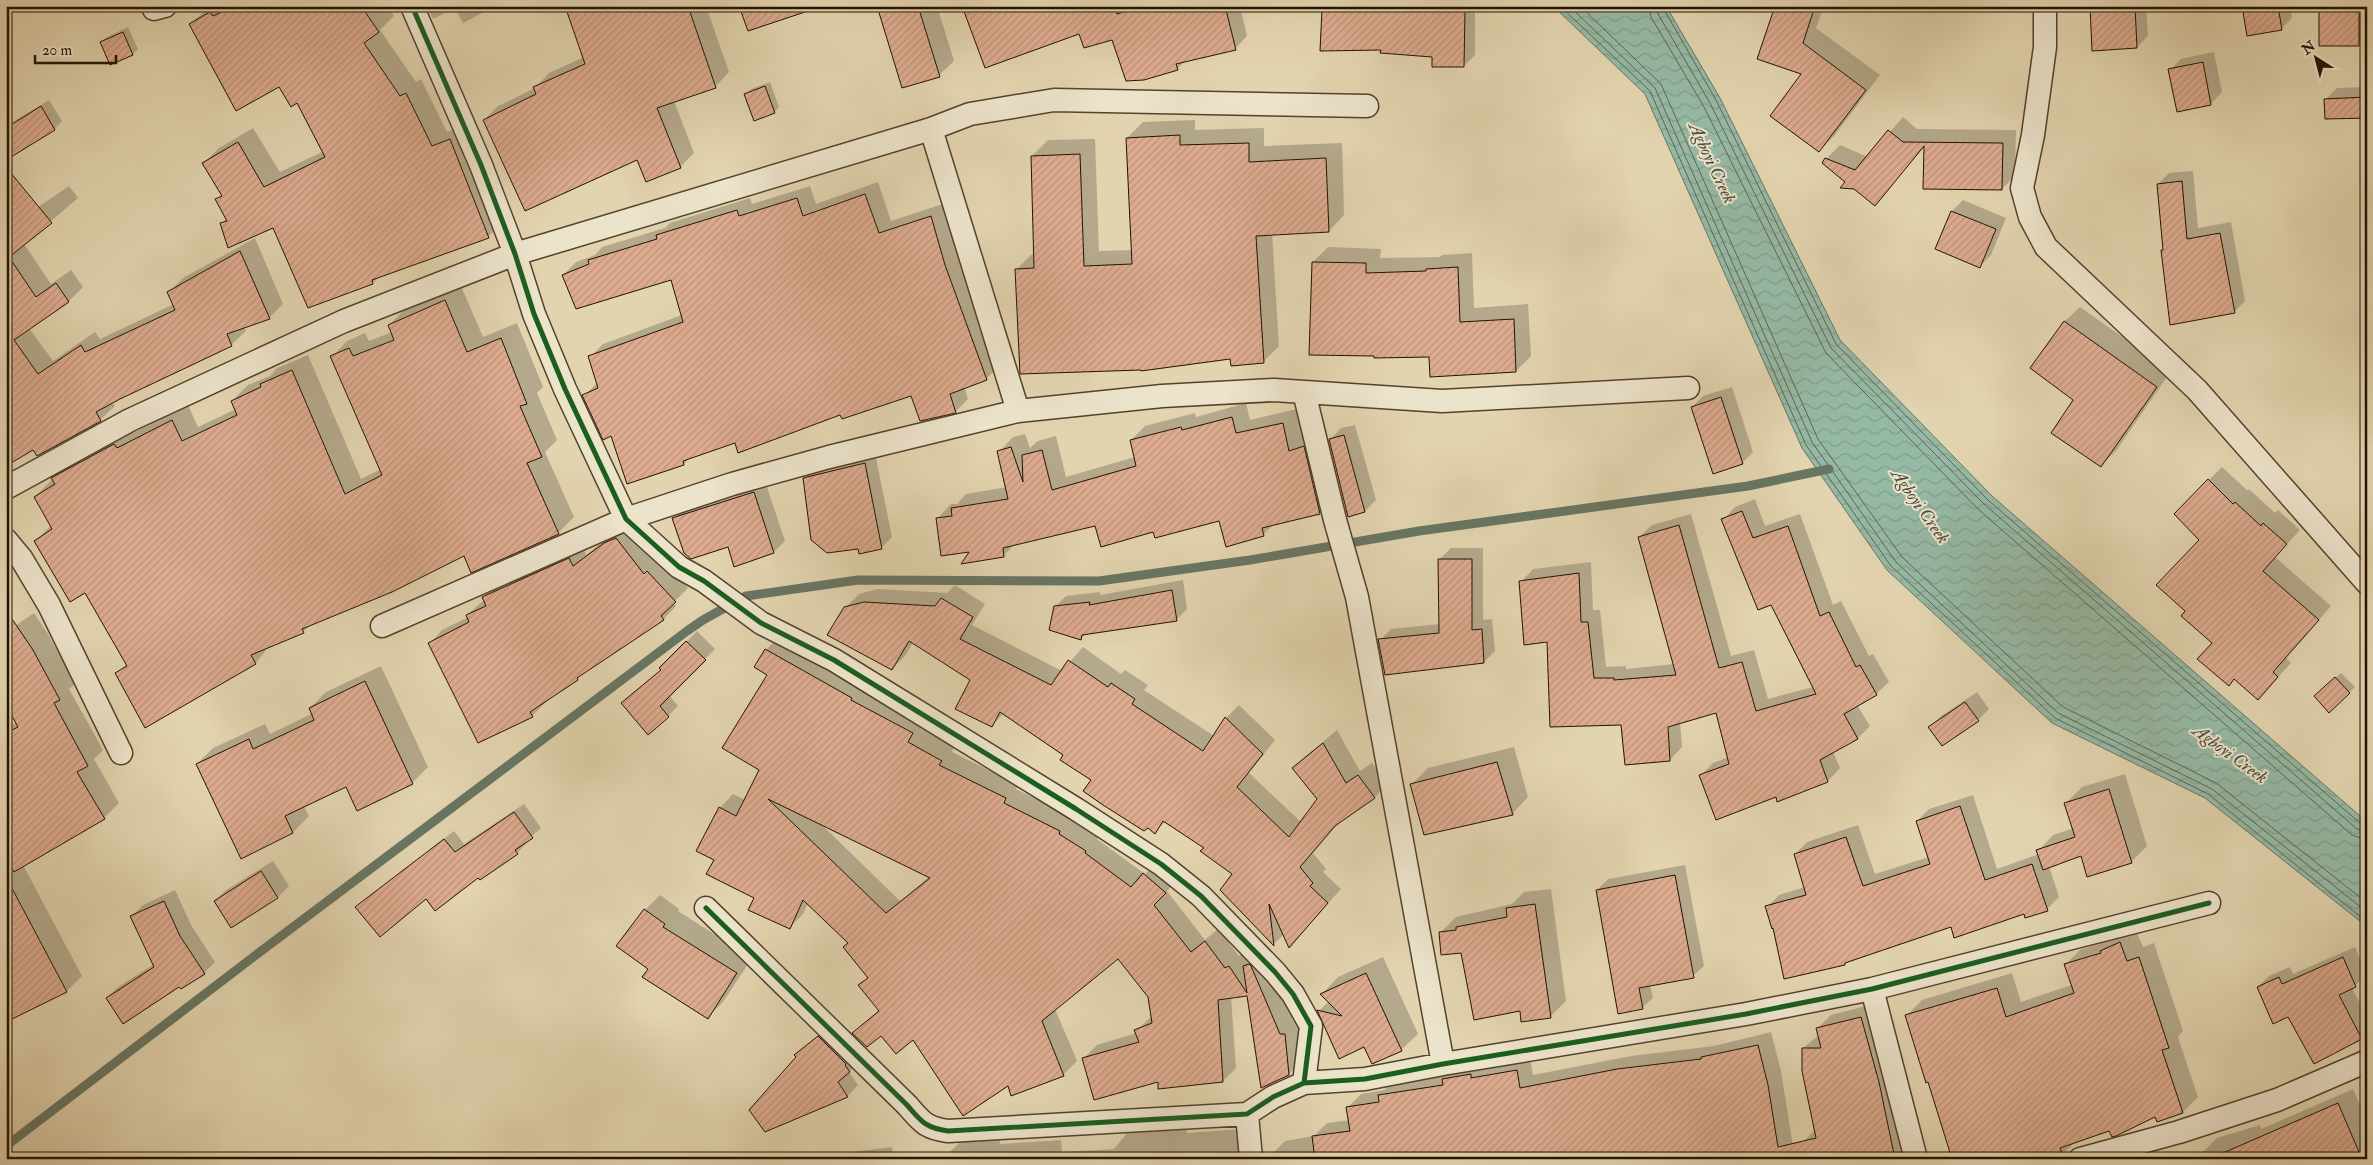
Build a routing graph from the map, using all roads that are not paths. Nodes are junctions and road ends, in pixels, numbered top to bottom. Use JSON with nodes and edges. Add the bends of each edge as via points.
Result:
{"nodes":[{"id":1,"x":412,"y":6,"type":"edge"},
{"id":2,"x":2045,"y":6,"type":"edge"},
{"id":3,"x":1367,"y":106,"type":"dead end"},
{"id":4,"x":931,"y":129,"type":"junction"},
{"id":5,"x":515,"y":254,"type":"junction"},
{"id":6,"x":1688,"y":388,"type":"dead end"},
{"id":7,"x":1304,"y":392,"type":"junction"},
{"id":8,"x":1018,"y":411,"type":"junction"},
{"id":9,"x":6,"y":488,"type":"edge"},
{"id":10,"x":626,"y":519,"type":"junction"},
{"id":11,"x":6,"y":540,"type":"edge"},
{"id":12,"x":2367,"y":583,"type":"edge"},
{"id":13,"x":382,"y":626,"type":"dead end"},
{"id":14,"x":121,"y":753,"type":"dead end"},
{"id":15,"x":2209,"y":903,"type":"dead end"},
{"id":16,"x":706,"y":908,"type":"dead end"},
{"id":17,"x":1872,"y":989,"type":"junction"},
{"id":18,"x":2365,"y":1062,"type":"dead end"},
{"id":19,"x":1443,"y":1064,"type":"junction"},
{"id":20,"x":1304,"y":1083,"type":"junction"},
{"id":21,"x":1247,"y":1114,"type":"junction"},
{"id":22,"x":1251,"y":1159,"type":"edge"},
{"id":23,"x":1916,"y":1159,"type":"edge"},
{"id":24,"x":2080,"y":1159,"type":"edge"}],
"edges":[{"from":1,"to":5,"type":"street","via":[[481,165]]},
{"from":2,"to":12,"type":"street","via":[[2036,116],[2022,188],[2030,217],[2046,247],[2196,390]]},
{"from":3,"to":4,"type":"street","via":[[1054,100],[970,114]]},
{"from":4,"to":5,"type":"street"},
{"from":4,"to":8,"type":"street"},
{"from":5,"to":9,"type":"street","via":[[344,322],[130,420]]},
{"from":5,"to":10,"type":"street","via":[[534,314]]},
{"from":6,"to":7,"type":"street","via":[[1442,401]]},
{"from":7,"to":8,"type":"street","via":[[1274,390],[1162,396]]},
{"from":7,"to":19,"type":"street","via":[[1357,597]]},
{"from":8,"to":10,"type":"street","via":[[829,457],[732,484]]},
{"from":10,"to":13,"type":"street"},
{"from":10,"to":20,"type":"street","via":[[679,567],[704,581],[761,623],[834,660],[1076,808],[1161,864],[1201,896],[1293,994],[1311,1026]]},
{"from":11,"to":14,"type":"street","via":[[21,558],[49,605]]},
{"from":15,"to":17,"type":"street"},
{"from":16,"to":21,"type":"street","via":[[932,1129],[948,1131]]},
{"from":17,"to":19,"type":"street","via":[[1746,1014]]},
{"from":17,"to":23,"type":"street"},
{"from":18,"to":24,"type":"street","via":[[2277,1100],[2179,1132]]},
{"from":19,"to":20,"type":"street","via":[[1365,1079]]},
{"from":20,"to":21,"type":"street","via":[[1273,1096]]},
{"from":21,"to":22,"type":"street"}]}
